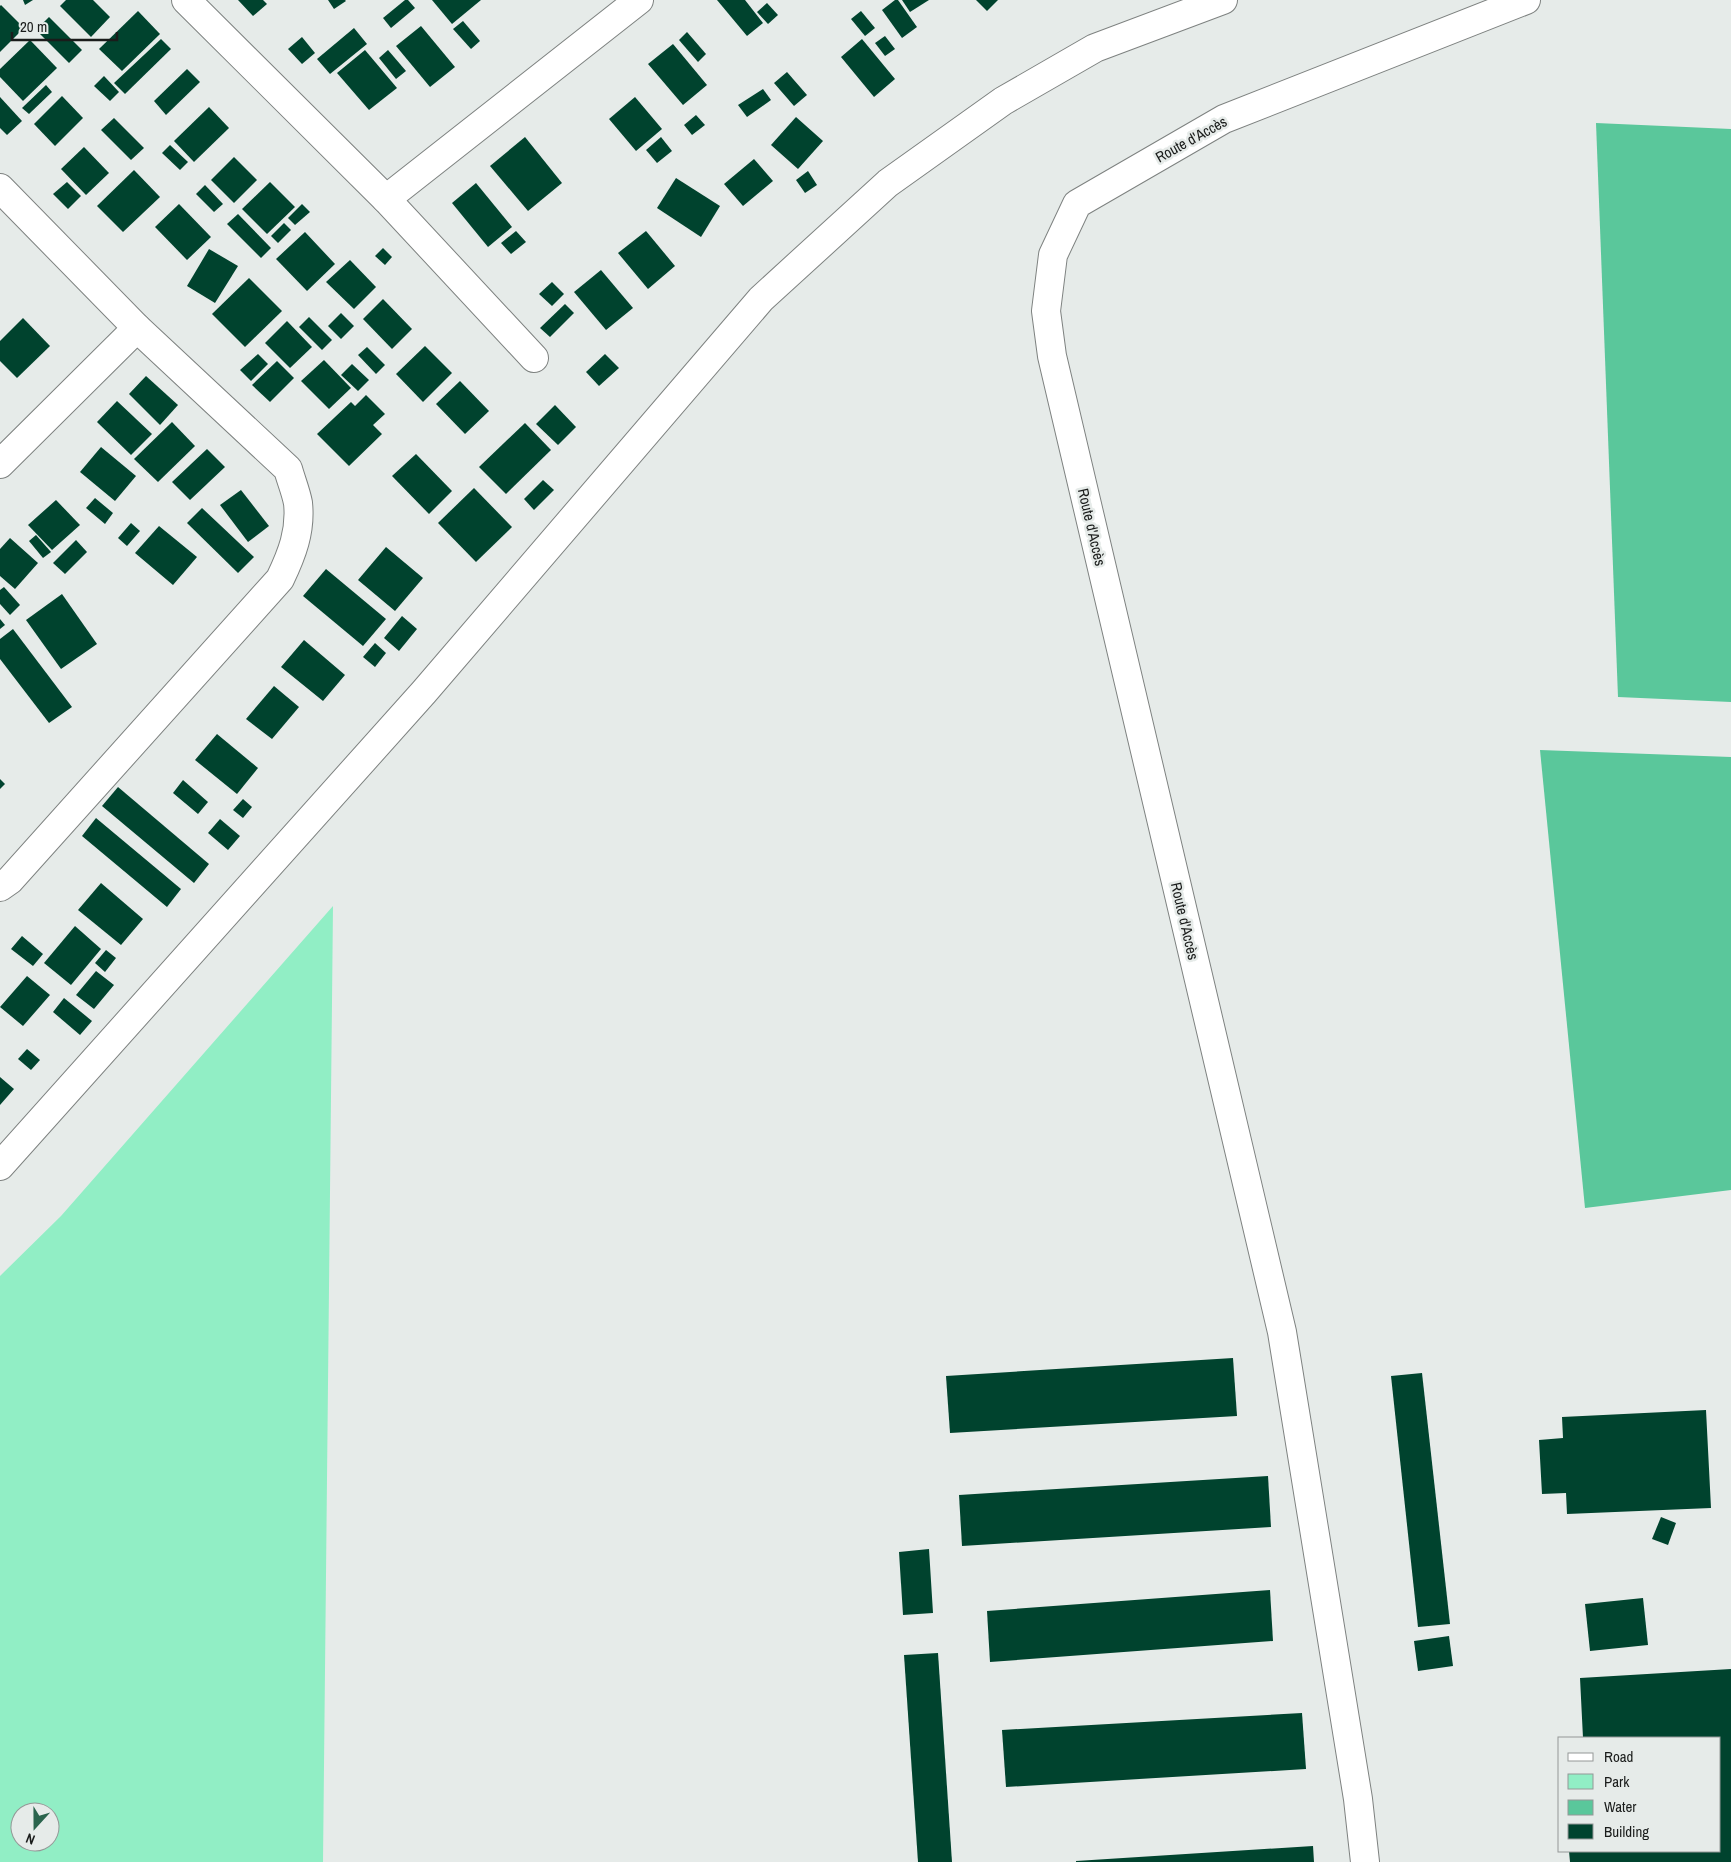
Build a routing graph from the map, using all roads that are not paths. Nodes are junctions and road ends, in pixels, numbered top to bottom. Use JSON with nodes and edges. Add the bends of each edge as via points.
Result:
{"nodes":[{"id":1,"x":186,"y":0,"type":"edge"},
{"id":2,"x":639,"y":0,"type":"edge"},
{"id":3,"x":1223,"y":0,"type":"edge"},
{"id":4,"x":1526,"y":0,"type":"edge"},
{"id":5,"x":0,"y":188,"type":"edge"},
{"id":6,"x":386,"y":200,"type":"junction"},
{"id":7,"x":137,"y":328,"type":"junction"},
{"id":8,"x":534,"y":358,"type":"dead end"},
{"id":9,"x":0,"y":464,"type":"edge"},
{"id":10,"x":0,"y":887,"type":"edge"},
{"id":11,"x":0,"y":1166,"type":"edge"},
{"id":12,"x":1365,"y":1862,"type":"edge"}],
"edges":[{"from":1,"to":6,"type":"street"},
{"from":2,"to":6,"type":"street"},
{"from":3,"to":11,"type":"street","via":[[1094,48],[1003,101],[888,183],[761,299],[424,692]]},
{"from":4,"to":12,"type":"street","name":"Route d'Accès","via":[[1224,119],[1077,204],[1053,255],[1046,311],[1052,356],[1282,1332],[1358,1799]]},
{"from":5,"to":7,"type":"street"},
{"from":6,"to":8,"type":"street"},
{"from":7,"to":9,"type":"street"},
{"from":7,"to":10,"type":"street","via":[[288,469],[298,502],[298,529],[292,556],[280,579]]}]}
